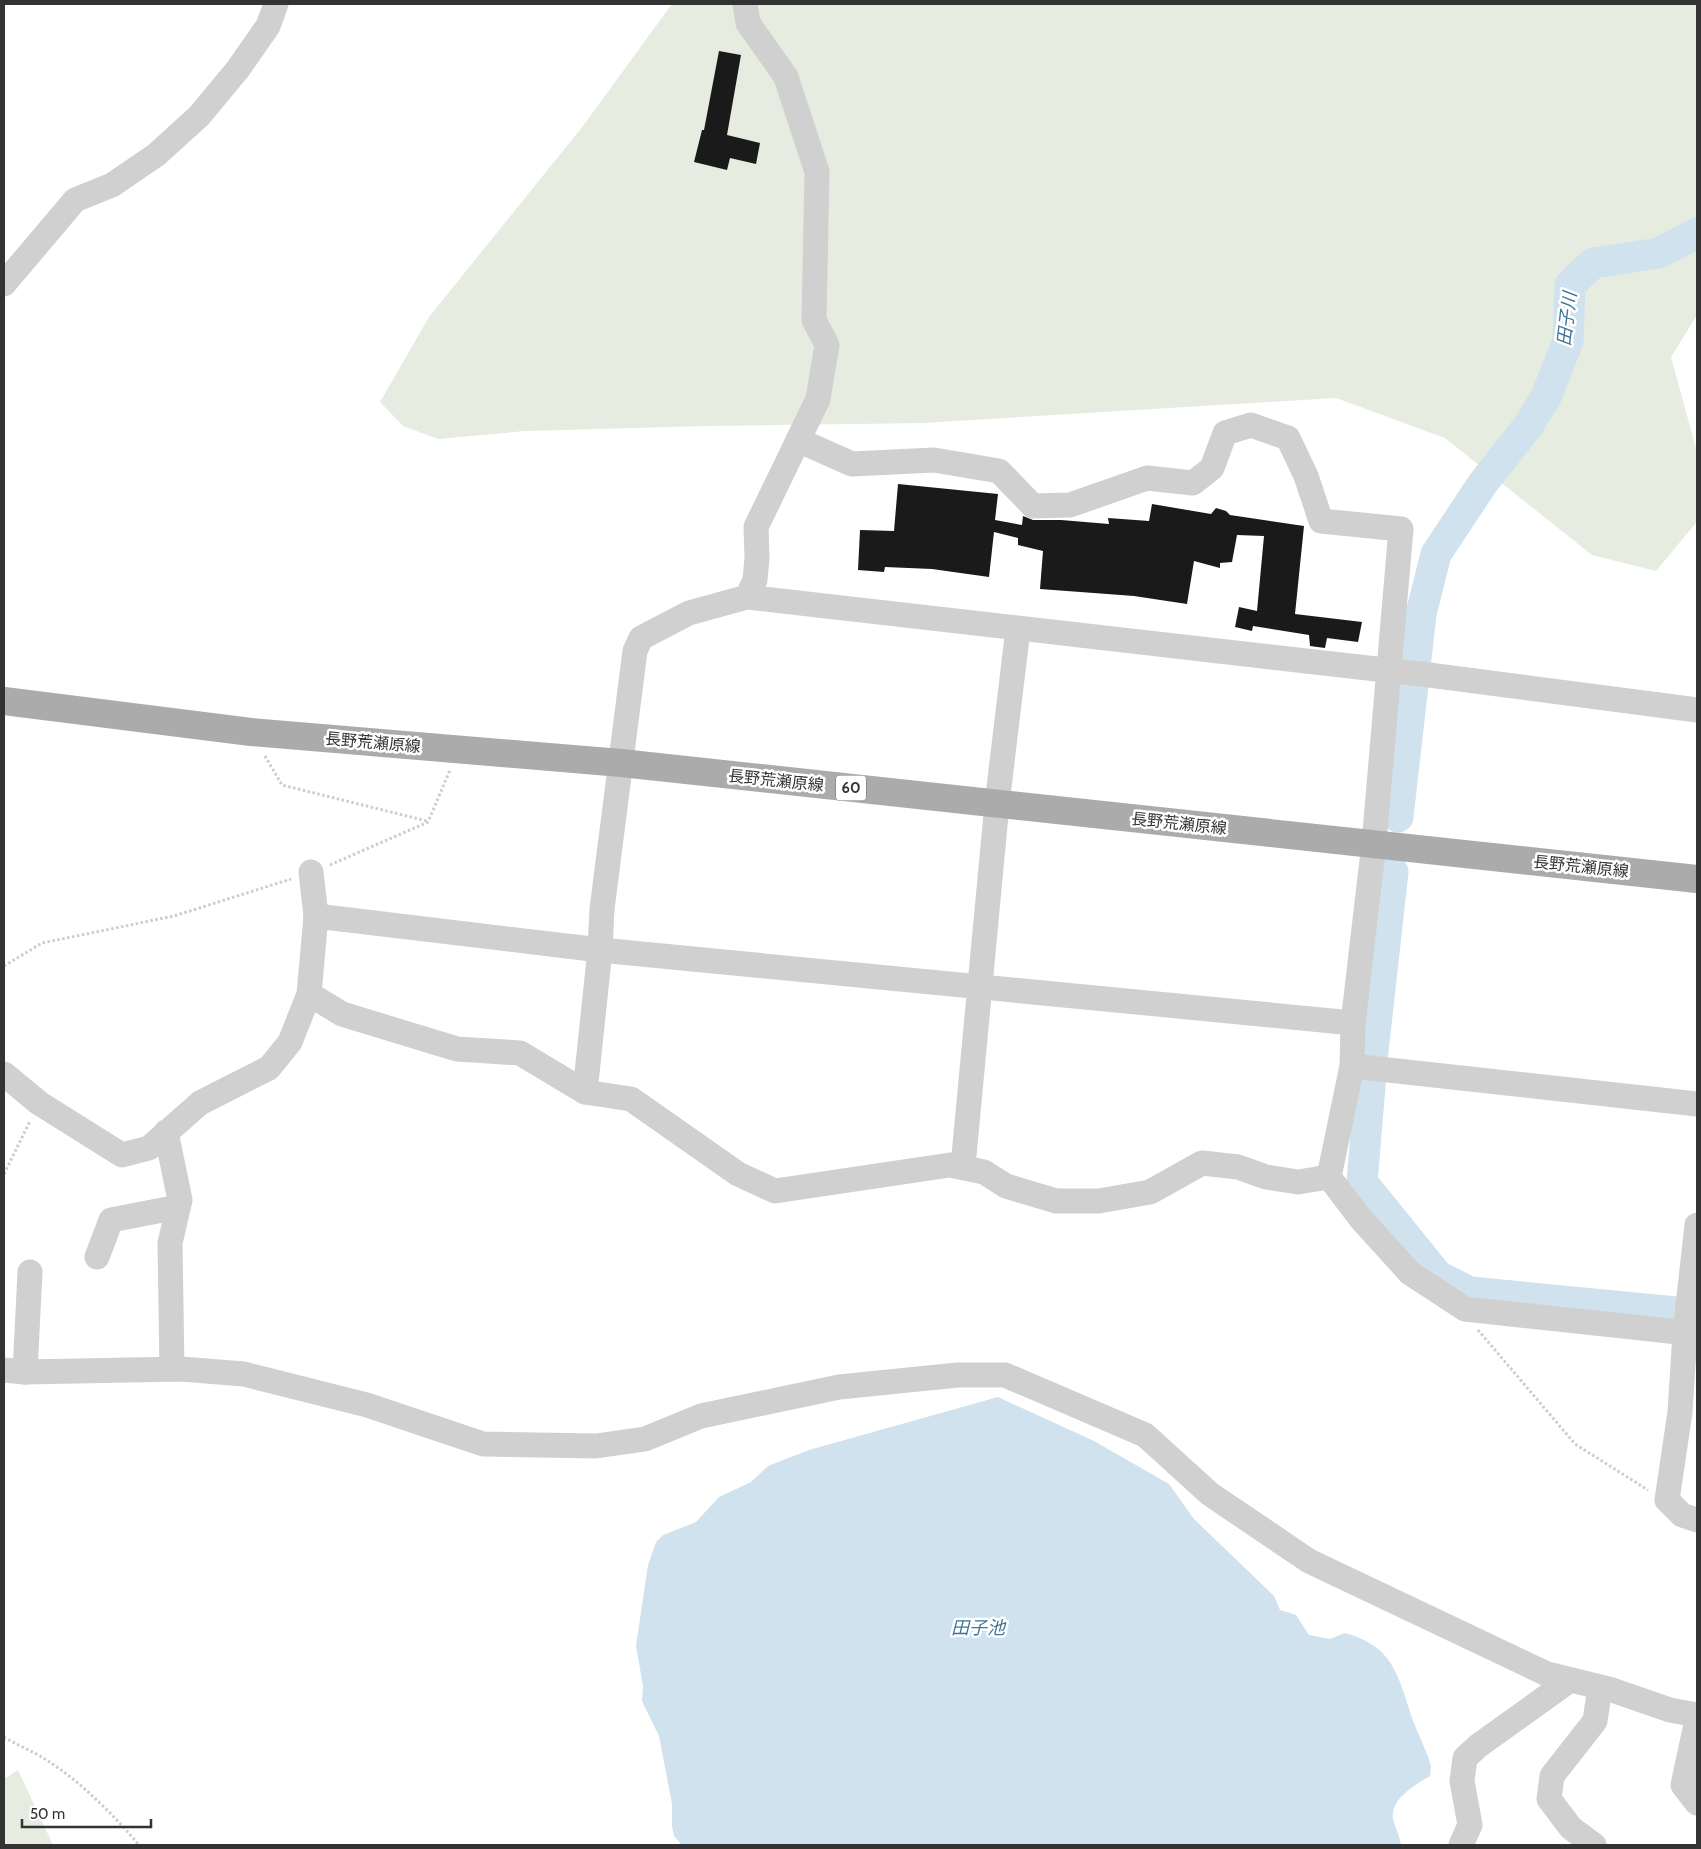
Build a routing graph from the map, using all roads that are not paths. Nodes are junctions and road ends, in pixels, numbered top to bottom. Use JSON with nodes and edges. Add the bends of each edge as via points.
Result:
{"nodes":[{"id":1,"x":276,"y":4,"type":"edge"},
{"id":2,"x":745,"y":4,"type":"edge"},
{"id":3,"x":4,"y":284,"type":"edge"},
{"id":4,"x":798,"y":440,"type":"junction"},
{"id":5,"x":747,"y":597,"type":"junction"},
{"id":6,"x":1018,"y":629,"type":"junction"},
{"id":7,"x":1394,"y":671,"type":"junction"},
{"id":8,"x":4,"y":701,"type":"edge"},
{"id":9,"x":1697,"y":710,"type":"edge"},
{"id":10,"x":621,"y":763,"type":"junction"},
{"id":11,"x":997,"y":804,"type":"junction"},
{"id":12,"x":1374,"y":843,"type":"junction"},
{"id":13,"x":311,"y":872,"type":"road end"},
{"id":14,"x":1697,"y":879,"type":"edge"},
{"id":15,"x":316,"y":916,"type":"junction"},
{"id":16,"x":600,"y":950,"type":"junction"},
{"id":17,"x":981,"y":985,"type":"junction"},
{"id":18,"x":308,"y":994,"type":"junction"},
{"id":19,"x":1353,"y":1022,"type":"junction"},
{"id":20,"x":1366,"y":1067,"type":"junction"},
{"id":21,"x":4,"y":1074,"type":"edge"},
{"id":22,"x":585,"y":1092,"type":"junction"},
{"id":23,"x":1697,"y":1104,"type":"edge"},
{"id":24,"x":166,"y":1132,"type":"junction"},
{"id":25,"x":962,"y":1166,"type":"junction"},
{"id":26,"x":1329,"y":1177,"type":"junction"},
{"id":27,"x":178,"y":1207,"type":"junction"},
{"id":28,"x":1697,"y":1224,"type":"edge"},
{"id":29,"x":97,"y":1257,"type":"dead end"},
{"id":30,"x":30,"y":1272,"type":"dead end"},
{"id":31,"x":1690,"y":1323,"type":"edge"},
{"id":32,"x":172,"y":1369,"type":"junction"},
{"id":33,"x":15,"y":1371,"type":"edge"},
{"id":34,"x":1697,"y":1520,"type":"edge"},
{"id":35,"x":1570,"y":1680,"type":"junction"},
{"id":36,"x":1600,"y":1687,"type":"junction"},
{"id":37,"x":1697,"y":1715,"type":"edge"},
{"id":38,"x":1697,"y":1720,"type":"edge"},
{"id":39,"x":1697,"y":1803,"type":"edge"},
{"id":40,"x":1461,"y":1845,"type":"edge"},
{"id":41,"x":1594,"y":1845,"type":"edge"}],
"edges":[{"from":1,"to":3,"type":"street","via":[[268,26],[199,116],[156,155],[112,185],[75,200]]},
{"from":2,"to":4,"type":"street","via":[[748,23],[786,77],[817,172],[814,320],[827,345],[818,399]]},
{"from":4,"to":5,"type":"street","via":[[756,527],[756,573]]},
{"from":4,"to":7,"type":"street","via":[[852,464],[934,460],[999,471],[1033,506],[1070,505],[1147,478],[1193,483],[1212,468],[1224,433],[1251,425],[1288,438],[1306,476],[1321,521],[1401,529]]},
{"from":5,"to":6,"type":"street"},
{"from":5,"to":10,"type":"street","via":[[689,613],[641,638],[635,651]]},
{"from":6,"to":7,"type":"street"},
{"from":6,"to":11,"type":"street"},
{"from":7,"to":9,"type":"street"},
{"from":7,"to":12,"type":"street"},
{"from":8,"to":10,"type":"main road","name":"長野荒瀬原線","number":"60","via":[[251,732]]},
{"from":10,"to":11,"type":"main road","name":"長野荒瀬原線","number":"60"},
{"from":10,"to":16,"type":"street","via":[[602,909]]},
{"from":11,"to":12,"type":"main road","name":"長野荒瀬原線","number":"60"},
{"from":11,"to":17,"type":"street"},
{"from":12,"to":14,"type":"main road","name":"長野荒瀬原線","number":"60"},
{"from":12,"to":19,"type":"street"},
{"from":13,"to":15,"type":"street"},
{"from":15,"to":16,"type":"street"},
{"from":15,"to":18,"type":"street"},
{"from":16,"to":17,"type":"street"},
{"from":16,"to":22,"type":"street"},
{"from":17,"to":19,"type":"street"},
{"from":17,"to":25,"type":"street"},
{"from":18,"to":22,"type":"street","via":[[342,1014],[457,1049],[520,1053]]},
{"from":18,"to":24,"type":"street","via":[[290,1042],[269,1068],[200,1103]]},
{"from":19,"to":20,"type":"street"},
{"from":20,"to":23,"type":"street"},
{"from":20,"to":26,"type":"street","via":[[1331,1159]]},
{"from":21,"to":24,"type":"street","via":[[39,1103],[122,1155],[149,1148]]},
{"from":22,"to":25,"type":"street","via":[[630,1099],[738,1174],[775,1191],[950,1165]]},
{"from":24,"to":27,"type":"street","via":[[180,1200]]},
{"from":25,"to":26,"type":"street","via":[[984,1172],[1006,1186],[1056,1201],[1099,1201],[1150,1192],[1202,1163],[1238,1167],[1266,1178],[1298,1182]]},
{"from":26,"to":31,"type":"street","via":[[1361,1219],[1410,1273],[1465,1309]]},
{"from":27,"to":29,"type":"street","via":[[111,1220]]},
{"from":27,"to":32,"type":"street","via":[[170,1243]]},
{"from":28,"to":31,"type":"street"},
{"from":30,"to":33,"type":"street"},
{"from":31,"to":34,"type":"street","via":[[1667,1500],[1682,1515]]},
{"from":32,"to":33,"type":"street"},
{"from":32,"to":35,"type":"street","via":[[244,1374],[367,1405],[483,1444],[596,1446],[645,1439],[701,1416],[839,1387],[958,1375],[1005,1375],[1145,1435],[1210,1494],[1309,1561],[1547,1674]]},
{"from":35,"to":36,"type":"street"},
{"from":35,"to":40,"type":"street","via":[[1465,1758],[1462,1781],[1470,1825]]},
{"from":36,"to":37,"type":"street","via":[[1670,1710]]},
{"from":36,"to":41,"type":"street","via":[[1595,1721],[1552,1776],[1549,1799],[1570,1828]]},
{"from":38,"to":39,"type":"street","via":[[1683,1785]]}]}
